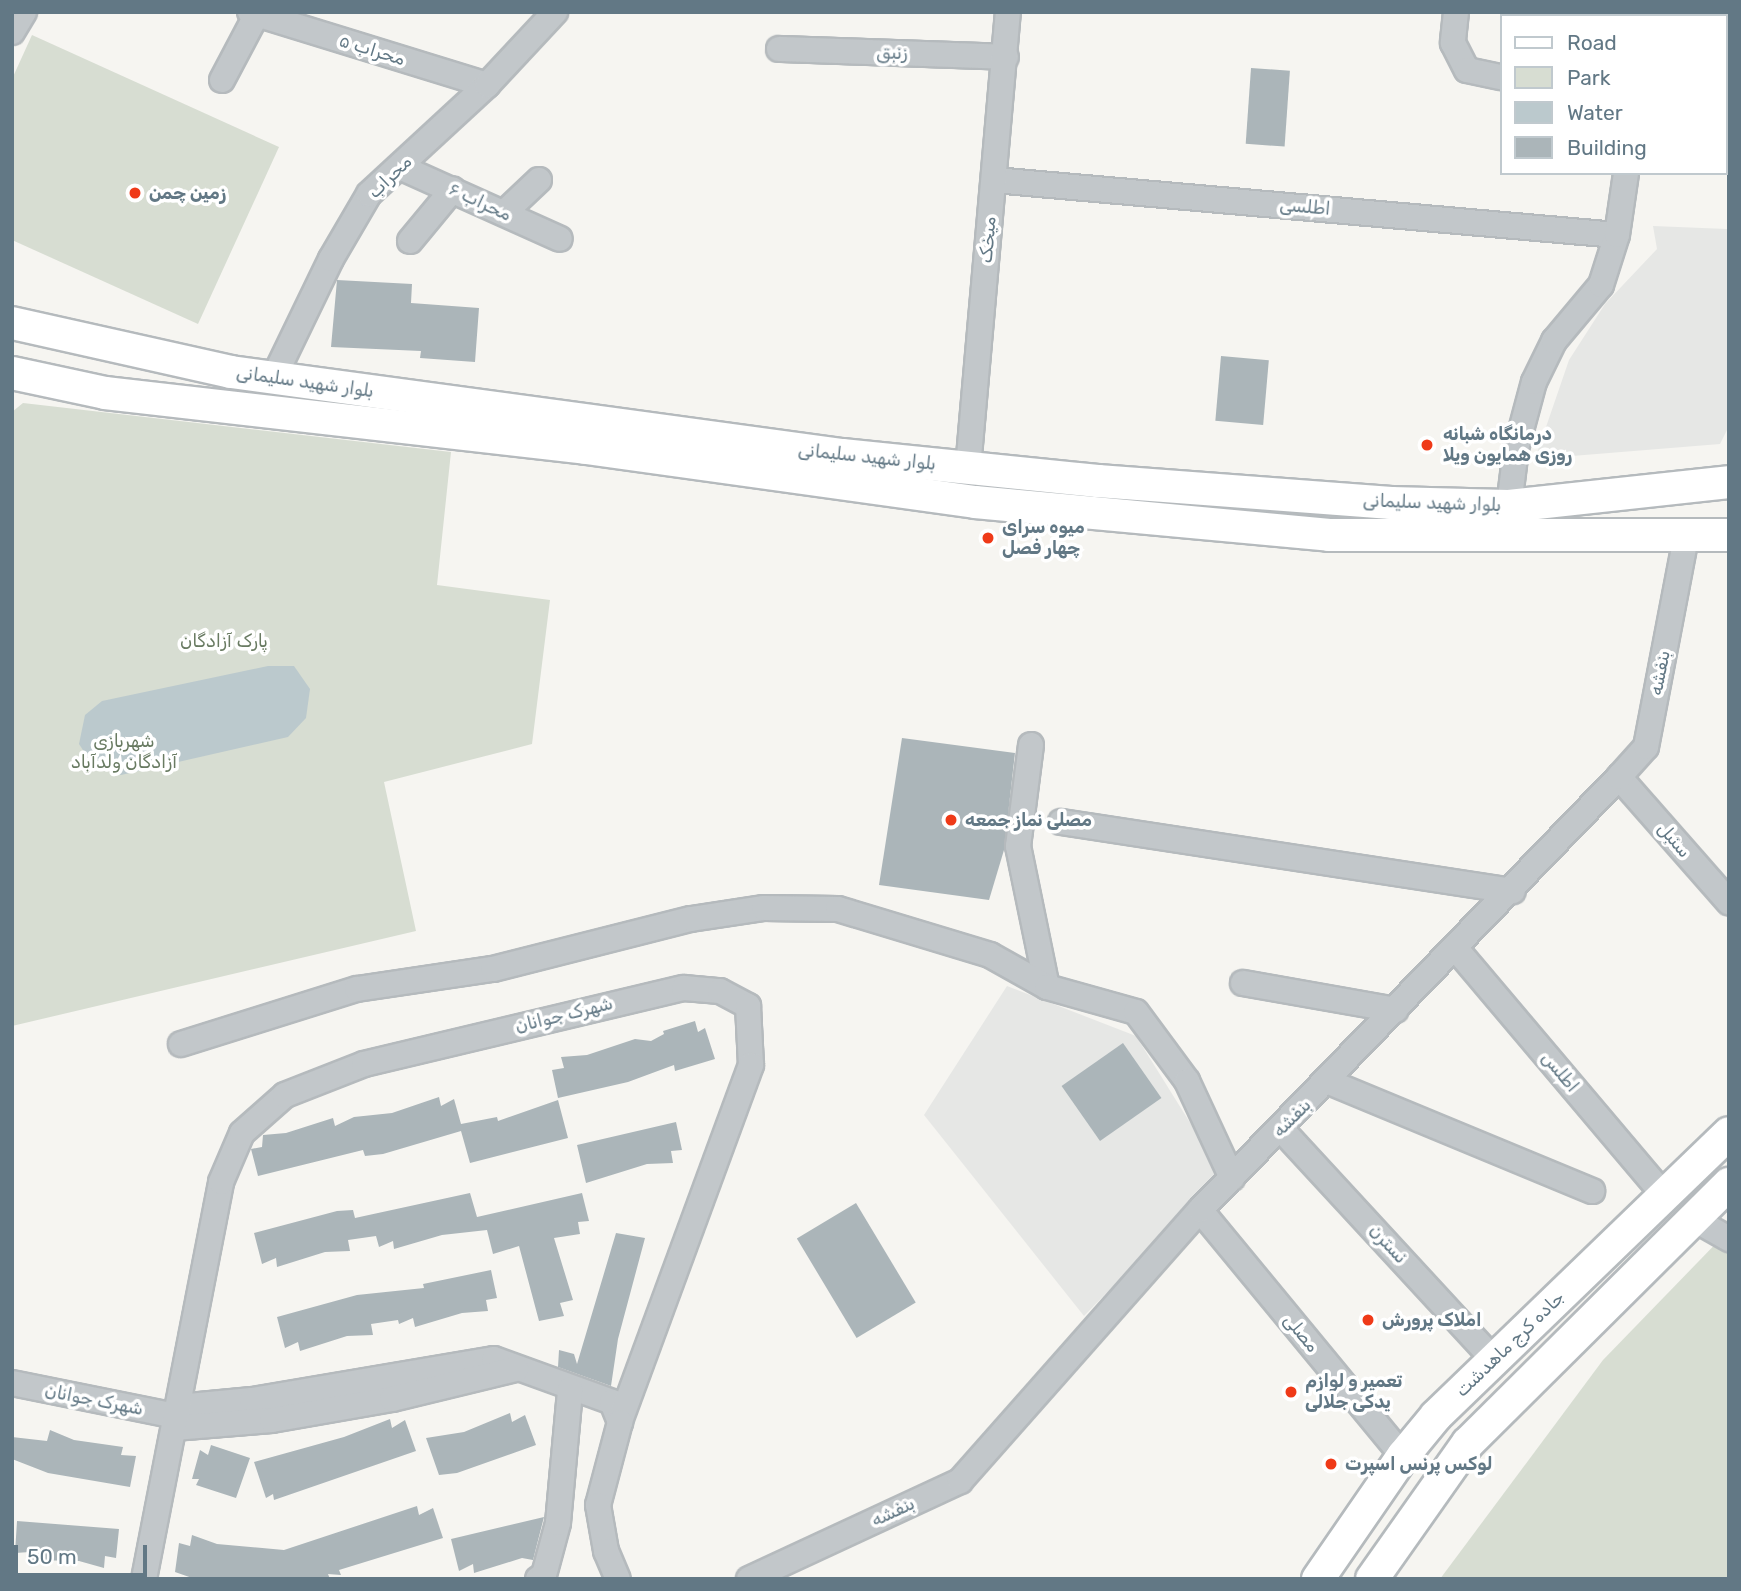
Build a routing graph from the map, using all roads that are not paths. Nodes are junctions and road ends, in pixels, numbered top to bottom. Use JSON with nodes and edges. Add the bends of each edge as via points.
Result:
{"nodes":[{"id":1,"x":24,"y":12,"type":"edge"},
{"id":2,"x":555,"y":12,"type":"edge"},
{"id":3,"x":1008,"y":12,"type":"edge"},
{"id":4,"x":1456,"y":12,"type":"edge"},
{"id":5,"x":255,"y":13,"type":"edge"},
{"id":6,"x":12,"y":32,"type":"edge"},
{"id":7,"x":779,"y":49,"type":"dead end"},
{"id":8,"x":1006,"y":57,"type":"junction"},
{"id":9,"x":1500,"y":77,"type":"edge"},
{"id":10,"x":222,"y":80,"type":"dead end"},
{"id":11,"x":487,"y":85,"type":"junction"},
{"id":12,"x":1729,"y":104,"type":"edge"},
{"id":13,"x":1727,"y":123,"type":"edge"},
{"id":14,"x":400,"y":167,"type":"junction"},
{"id":15,"x":1626,"y":175,"type":"edge"},
{"id":16,"x":539,"y":180,"type":"dead end"},
{"id":17,"x":994,"y":180,"type":"junction"},
{"id":18,"x":453,"y":189,"type":"junction"},
{"id":19,"x":504,"y":213,"type":"junction"},
{"id":20,"x":1617,"y":235,"type":"junction"},
{"id":21,"x":560,"y":239,"type":"dead end"},
{"id":22,"x":410,"y":241,"type":"dead end"},
{"id":23,"x":22,"y":327,"type":"edge"},
{"id":24,"x":108,"y":346,"type":"junction"},
{"id":25,"x":274,"y":377,"type":"junction"},
{"id":26,"x":19,"y":378,"type":"edge"},
{"id":27,"x":97,"y":392,"type":"junction"},
{"id":28,"x":968,"y":468,"type":"junction"},
{"id":29,"x":1729,"y":481,"type":"edge"},
{"id":30,"x":1509,"y":506,"type":"junction"},
{"id":31,"x":1729,"y":535,"type":"edge"},
{"id":32,"x":1686,"y":538,"type":"junction"},
{"id":33,"x":1031,"y":745,"type":"dead end"},
{"id":34,"x":1619,"y":778,"type":"junction"},
{"id":35,"x":1061,"y":822,"type":"dead end"},
{"id":36,"x":1513,"y":891,"type":"junction"},
{"id":37,"x":1729,"y":902,"type":"edge"},
{"id":38,"x":1457,"y":950,"type":"junction"},
{"id":39,"x":1243,"y":983,"type":"dead end"},
{"id":40,"x":1047,"y":987,"type":"junction"},
{"id":41,"x":1396,"y":1010,"type":"junction"},
{"id":42,"x":181,"y":1044,"type":"dead end"},
{"id":43,"x":1329,"y":1082,"type":"junction"},
{"id":44,"x":1281,"y":1129,"type":"junction"},
{"id":45,"x":1729,"y":1133,"type":"edge"},
{"id":46,"x":1232,"y":1178,"type":"junction"},
{"id":47,"x":1729,"y":1184,"type":"edge"},
{"id":48,"x":1591,"y":1191,"type":"dead end"},
{"id":49,"x":1664,"y":1195,"type":"junction"},
{"id":50,"x":1200,"y":1210,"type":"junction"},
{"id":51,"x":1692,"y":1218,"type":"junction"},
{"id":52,"x":1729,"y":1239,"type":"edge"},
{"id":53,"x":1494,"y":1360,"type":"junction"},
{"id":54,"x":12,"y":1383,"type":"edge"},
{"id":55,"x":570,"y":1390,"type":"junction"},
{"id":56,"x":176,"y":1417,"type":"junction"},
{"id":57,"x":620,"y":1422,"type":"junction"},
{"id":58,"x":1403,"y":1455,"type":"junction"},
{"id":59,"x":144,"y":1579,"type":"edge"},
{"id":60,"x":538,"y":1579,"type":"edge"},
{"id":61,"x":618,"y":1579,"type":"edge"},
{"id":62,"x":749,"y":1579,"type":"edge"},
{"id":63,"x":1318,"y":1579,"type":"edge"},
{"id":64,"x":1372,"y":1579,"type":"edge"}],
"edges":[{"from":1,"to":6,"type":"street"},
{"from":2,"to":11,"type":"street","name":"محراب"},
{"from":3,"to":8,"type":"street","name":"میخک"},
{"from":4,"to":9,"type":"street","via":[[1453,43],[1466,70]]},
{"from":5,"to":10,"type":"street"},
{"from":5,"to":11,"type":"street","name":"محراب ۵"},
{"from":7,"to":8,"type":"street","name":"زنبق"},
{"from":8,"to":17,"type":"street","name":"میخک"},
{"from":11,"to":14,"type":"street","name":"محراب"},
{"from":12,"to":13,"type":"street"},
{"from":14,"to":18,"type":"street","name":"محراب ۶"},
{"from":14,"to":25,"type":"street","name":"محراب","via":[[356,213]]},
{"from":15,"to":20,"type":"street"},
{"from":16,"to":19,"type":"street"},
{"from":17,"to":20,"type":"street","name":"اطلسی"},
{"from":17,"to":28,"type":"street","name":"میخک"},
{"from":18,"to":19,"type":"street","name":"محراب ۶"},
{"from":18,"to":22,"type":"street"},
{"from":19,"to":21,"type":"street","name":"محراب ۶"},
{"from":20,"to":30,"type":"street","via":[[1601,285],[1554,341],[1534,382],[1516,449]]},
{"from":23,"to":24,"type":"main road","name":"بلوار شهید سلیمانی"},
{"from":23,"to":26,"type":"main road","via":[[44,349],[39,370]]},
{"from":24,"to":25,"type":"main road","name":"بلوار شهید سلیمانی"},
{"from":24,"to":27,"type":"main road","via":[[94,353],[88,363]]},
{"from":25,"to":28,"type":"main road","name":"بلوار شهید سلیمانی"},
{"from":26,"to":27,"type":"main road","name":"بلوار شهید سلیمانی"},
{"from":27,"to":32,"type":"main road","name":"بلوار شهید سلیمانی","via":[[586,448],[975,502],[1315,534]]},
{"from":28,"to":30,"type":"main road","name":"بلوار شهید سلیمانی","via":[[1391,503]]},
{"from":29,"to":30,"type":"main road","name":"بلوار شهید سلیمانی"},
{"from":31,"to":32,"type":"main road","name":"بلوار شهید سلیمانی"},
{"from":32,"to":34,"type":"street","name":"بنفشه","via":[[1646,747]]},
{"from":33,"to":40,"type":"street","via":[[1018,846]]},
{"from":34,"to":36,"type":"street","name":"بنفشه"},
{"from":34,"to":37,"type":"street","name":"سنبل"},
{"from":35,"to":36,"type":"street"},
{"from":36,"to":38,"type":"street","name":"بنفشه"},
{"from":38,"to":41,"type":"street","name":"بنفشه"},
{"from":38,"to":49,"type":"street","name":"اطلس"},
{"from":39,"to":41,"type":"street"},
{"from":40,"to":42,"type":"street","via":[[990,955],[851,912],[764,908],[691,919],[493,969],[357,989]]},
{"from":40,"to":46,"type":"street","via":[[1136,1013],[1187,1081]]},
{"from":41,"to":43,"type":"street","name":"بنفشه"},
{"from":43,"to":44,"type":"street","name":"بنفشه"},
{"from":43,"to":48,"type":"street"},
{"from":44,"to":46,"type":"street","name":"بنفشه"},
{"from":44,"to":53,"type":"street","name":"نسترن"},
{"from":45,"to":49,"type":"main road","name":"جاده کرج ماهدشت"},
{"from":46,"to":50,"type":"street","name":"بنفشه"},
{"from":47,"to":51,"type":"main road"},
{"from":49,"to":53,"type":"main road","name":"جاده کرج ماهدشت"},
{"from":50,"to":58,"type":"street","name":"مصلی"},
{"from":50,"to":62,"type":"street","name":"بنفشه","via":[[960,1481]]},
{"from":51,"to":52,"type":"street"},
{"from":51,"to":64,"type":"main road","via":[[1468,1443]]},
{"from":53,"to":58,"type":"main road","name":"جاده کرج ماهدشت"},
{"from":54,"to":56,"type":"street","name":"شهرک جوانان"},
{"from":55,"to":56,"type":"street","name":"شهرک جوانان","via":[[494,1359],[408,1383],[289,1394]]},
{"from":55,"to":57,"type":"street","name":"شهرک جوانان","via":[[612,1402]]},
{"from":55,"to":60,"type":"street","via":[[558,1523],[544,1575]]},
{"from":56,"to":57,"type":"street","name":"شهرک جوانان","via":[[222,1182],[242,1133],[285,1095],[364,1064],[607,1004],[684,988],[720,991],[748,1006],[751,1065]]},
{"from":56,"to":59,"type":"street","name":"شهرک جوانان"},
{"from":57,"to":61,"type":"street","name":"شهرک جوانان","via":[[598,1505],[606,1551]]},
{"from":58,"to":63,"type":"main road","name":"جاده کرج ماهدشت"}]}
